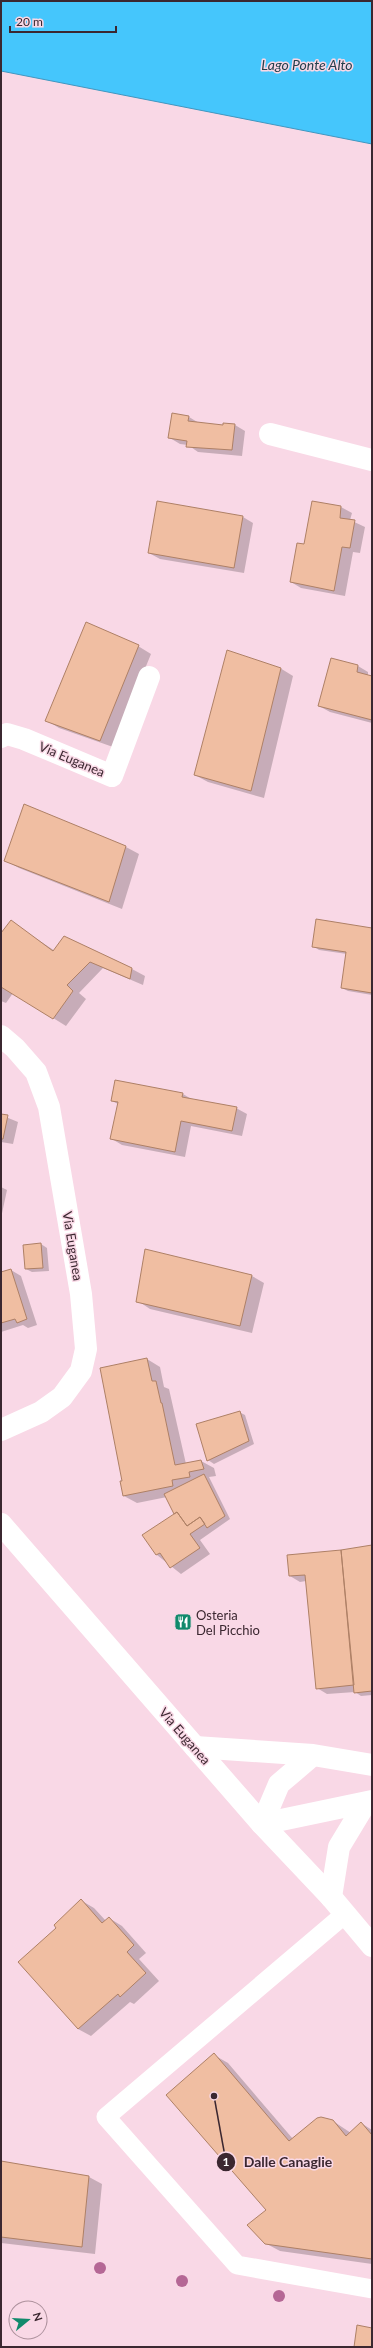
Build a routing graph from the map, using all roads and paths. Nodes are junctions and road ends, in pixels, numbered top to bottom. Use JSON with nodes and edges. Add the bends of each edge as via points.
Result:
{"nodes":[{"id":1,"x":270,"y":434,"type":"dead end"},
{"id":2,"x":372,"y":460,"type":"edge"},
{"id":3,"x":149,"y":677,"type":"dead end"},
{"id":4,"x":1,"y":737,"type":"edge"},
{"id":5,"x":1,"y":1036,"type":"edge"},
{"id":6,"x":1,"y":1430,"type":"edge"},
{"id":7,"x":1,"y":1524,"type":"edge"},
{"id":8,"x":195,"y":1747,"type":"junction"},
{"id":9,"x":313,"y":1755,"type":"junction"},
{"id":10,"x":372,"y":1765,"type":"edge"},
{"id":11,"x":368,"y":1803,"type":"edge"},
{"id":12,"x":262,"y":1824,"type":"junction"},
{"id":13,"x":331,"y":1897,"type":"junction"},
{"id":14,"x":345,"y":1914,"type":"junction"},
{"id":15,"x":372,"y":1946,"type":"edge"},
{"id":16,"x":372,"y":2288,"type":"edge"}],
"edges":[{"from":1,"to":2,"type":"street"},
{"from":3,"to":4,"type":"street","name":"Via Euganea","via":[[112,776],[24,739],[7,734]]},
{"from":5,"to":6,"type":"street","name":"Via Euganea","via":[[36,1072],[50,1107],[81,1294],[86,1349],[81,1370],[62,1397],[41,1412]]},
{"from":7,"to":8,"type":"street","name":"Via Euganea"},
{"from":8,"to":9,"type":"street"},
{"from":8,"to":12,"type":"street","name":"Via Euganea"},
{"from":9,"to":10,"type":"street"},
{"from":9,"to":12,"type":"street","via":[[279,1784]]},
{"from":11,"to":12,"type":"street"},
{"from":11,"to":13,"type":"street","via":[[339,1847]]},
{"from":12,"to":13,"type":"street","name":"Via Euganea"},
{"from":13,"to":14,"type":"street","name":"Via Euganea"},
{"from":14,"to":15,"type":"street","name":"Via Euganea"},
{"from":14,"to":16,"type":"lane","via":[[106,2117],[237,2264]]}]}
